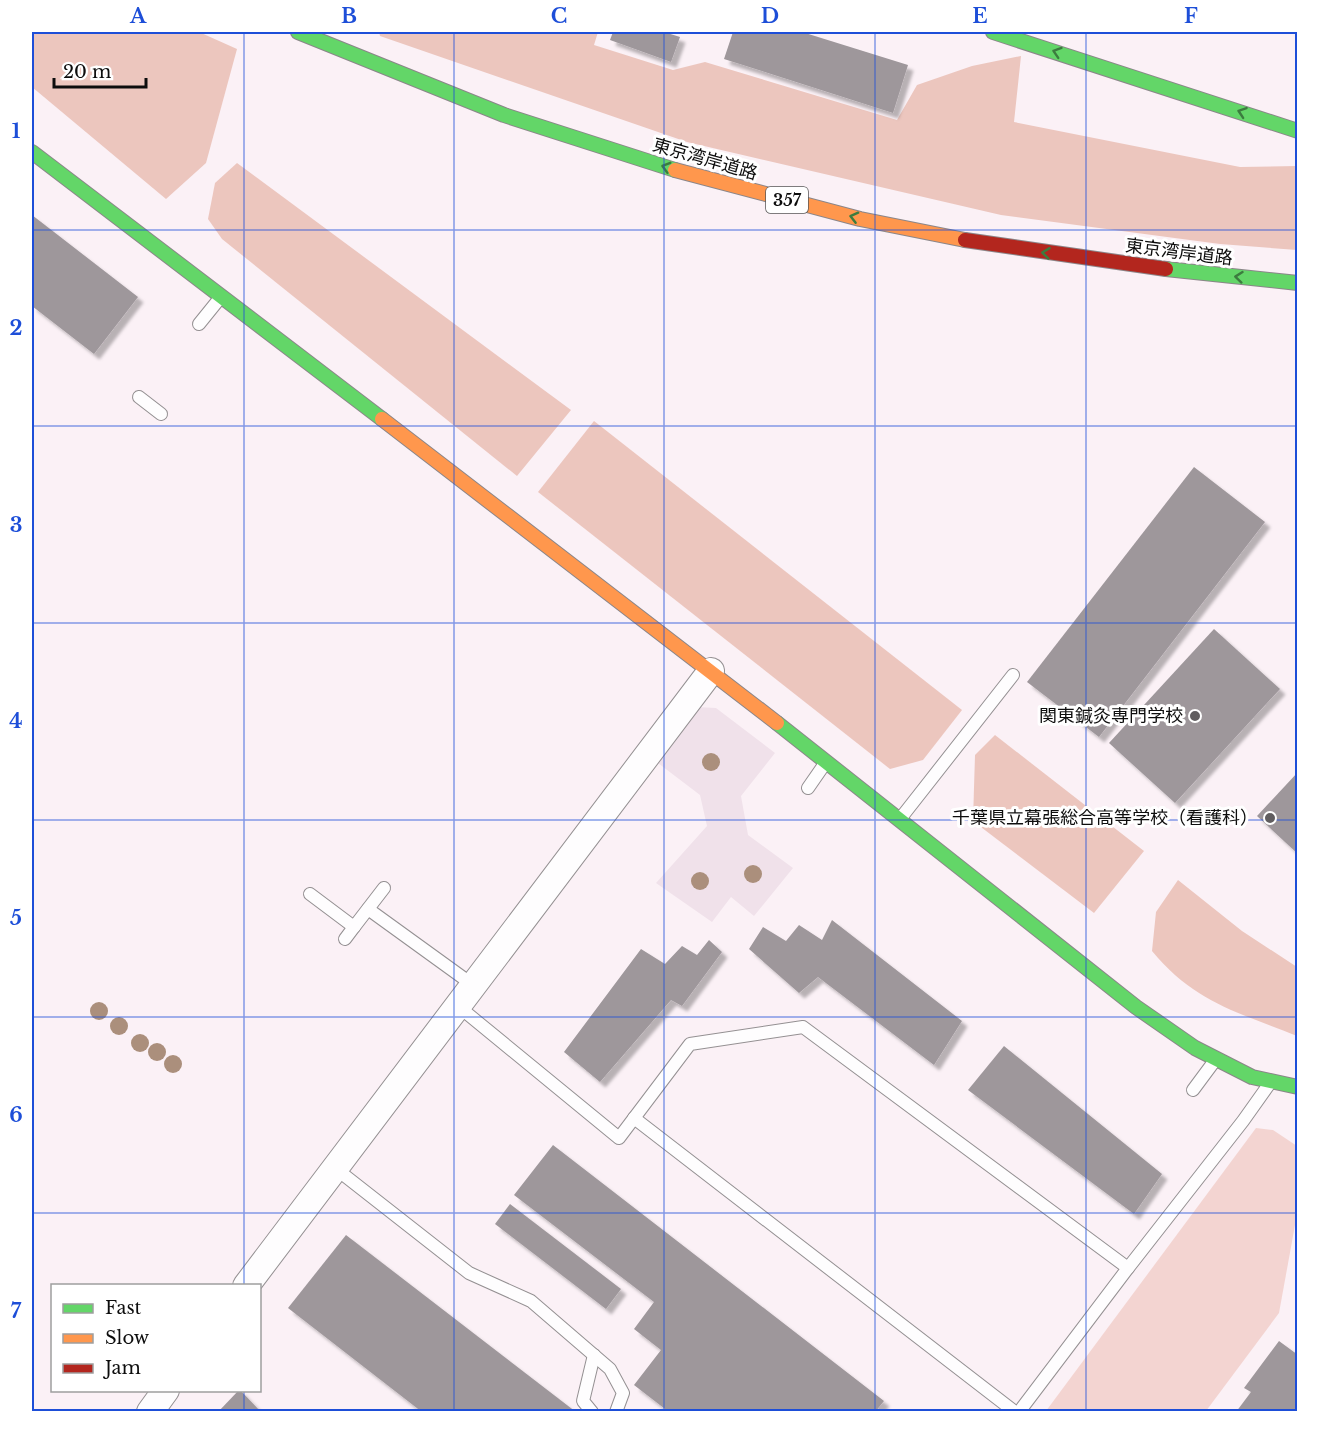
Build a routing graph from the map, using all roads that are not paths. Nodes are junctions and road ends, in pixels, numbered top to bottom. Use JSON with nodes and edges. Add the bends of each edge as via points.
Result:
{"nodes":[{"id":1,"x":298,"y":32,"type":"edge"},
{"id":2,"x":993,"y":32,"type":"edge"},
{"id":3,"x":1086,"y":47,"type":"dead end"},
{"id":4,"x":1125,"y":73,"type":"junction"},
{"id":5,"x":1298,"y":131,"type":"edge"},
{"id":6,"x":32,"y":152,"type":"edge"},
{"id":7,"x":1298,"y":283,"type":"edge"},
{"id":8,"x":221,"y":297,"type":"junction"},
{"id":9,"x":199,"y":324,"type":"dead end"},
{"id":10,"x":139,"y":397,"type":"dead end"},
{"id":11,"x":161,"y":414,"type":"dead end"},
{"id":12,"x":711,"y":671,"type":"junction"},
{"id":13,"x":1013,"y":675,"type":"dead end"},
{"id":14,"x":826,"y":762,"type":"junction"},
{"id":15,"x":808,"y":788,"type":"dead end"},
{"id":16,"x":900,"y":820,"type":"junction"},
{"id":17,"x":384,"y":888,"type":"dead end"},
{"id":18,"x":310,"y":894,"type":"dead end"},
{"id":19,"x":368,"y":909,"type":"junction"},
{"id":20,"x":354,"y":927,"type":"junction"},
{"id":21,"x":345,"y":939,"type":"dead end"},
{"id":22,"x":473,"y":985,"type":"junction"},
{"id":23,"x":458,"y":1006,"type":"junction"},
{"id":24,"x":1216,"y":1058,"type":"junction"},
{"id":25,"x":1271,"y":1081,"type":"junction"},
{"id":26,"x":1298,"y":1087,"type":"edge"},
{"id":27,"x":1193,"y":1090,"type":"dead end"},
{"id":28,"x":634,"y":1118,"type":"junction"},
{"id":29,"x":335,"y":1167,"type":"junction"},
{"id":30,"x":1128,"y":1268,"type":"junction"},
{"id":31,"x":247,"y":1284,"type":"edge"},
{"id":32,"x":594,"y":1355,"type":"junction"},
{"id":33,"x":165,"y":1392,"type":"edge"},
{"id":34,"x":150,"y":1412,"type":"edge"},
{"id":35,"x":592,"y":1412,"type":"edge"},
{"id":36,"x":616,"y":1412,"type":"edge"},
{"id":37,"x":1017,"y":1412,"type":"edge"}],
"edges":[{"from":7,"to":1,"type":"main road","name":"東京湾岸道路","number":"357","one_way":true,"via":[[1030,251],[861,219],[575,140],[399,76]]},
{"from":4,"to":2,"type":"main road","one_way":true},
{"from":3,"to":4,"type":"main road"},
{"from":5,"to":4,"type":"main road","one_way":true},
{"from":6,"to":8,"type":"main road"},
{"from":8,"to":9,"type":"lane"},
{"from":8,"to":12,"type":"main road"},
{"from":10,"to":11,"type":"lane"},
{"from":12,"to":14,"type":"main road"},
{"from":12,"to":22,"type":"street"},
{"from":13,"to":16,"type":"lane"},
{"from":14,"to":15,"type":"lane"},
{"from":14,"to":16,"type":"main road"},
{"from":16,"to":24,"type":"main road","via":[[1136,1007]]},
{"from":17,"to":19,"type":"lane"},
{"from":18,"to":20,"type":"lane"},
{"from":19,"to":20,"type":"lane"},
{"from":19,"to":22,"type":"lane"},
{"from":20,"to":21,"type":"lane"},
{"from":22,"to":23,"type":"street"},
{"from":23,"to":28,"type":"lane","via":[[620,1138]]},
{"from":23,"to":29,"type":"street"},
{"from":24,"to":25,"type":"main road","via":[[1252,1077]]},
{"from":24,"to":27,"type":"lane"},
{"from":25,"to":26,"type":"main road"},
{"from":25,"to":30,"type":"lane"},
{"from":28,"to":30,"type":"lane","via":[[690,1044],[803,1027]]},
{"from":28,"to":37,"type":"lane"},
{"from":29,"to":31,"type":"street"},
{"from":29,"to":32,"type":"lane","via":[[469,1273],[531,1301]]},
{"from":30,"to":37,"type":"lane"},
{"from":32,"to":35,"type":"lane","via":[[583,1401]]},
{"from":32,"to":36,"type":"lane","via":[[610,1370],[623,1393]]},
{"from":33,"to":34,"type":"street"}]}
